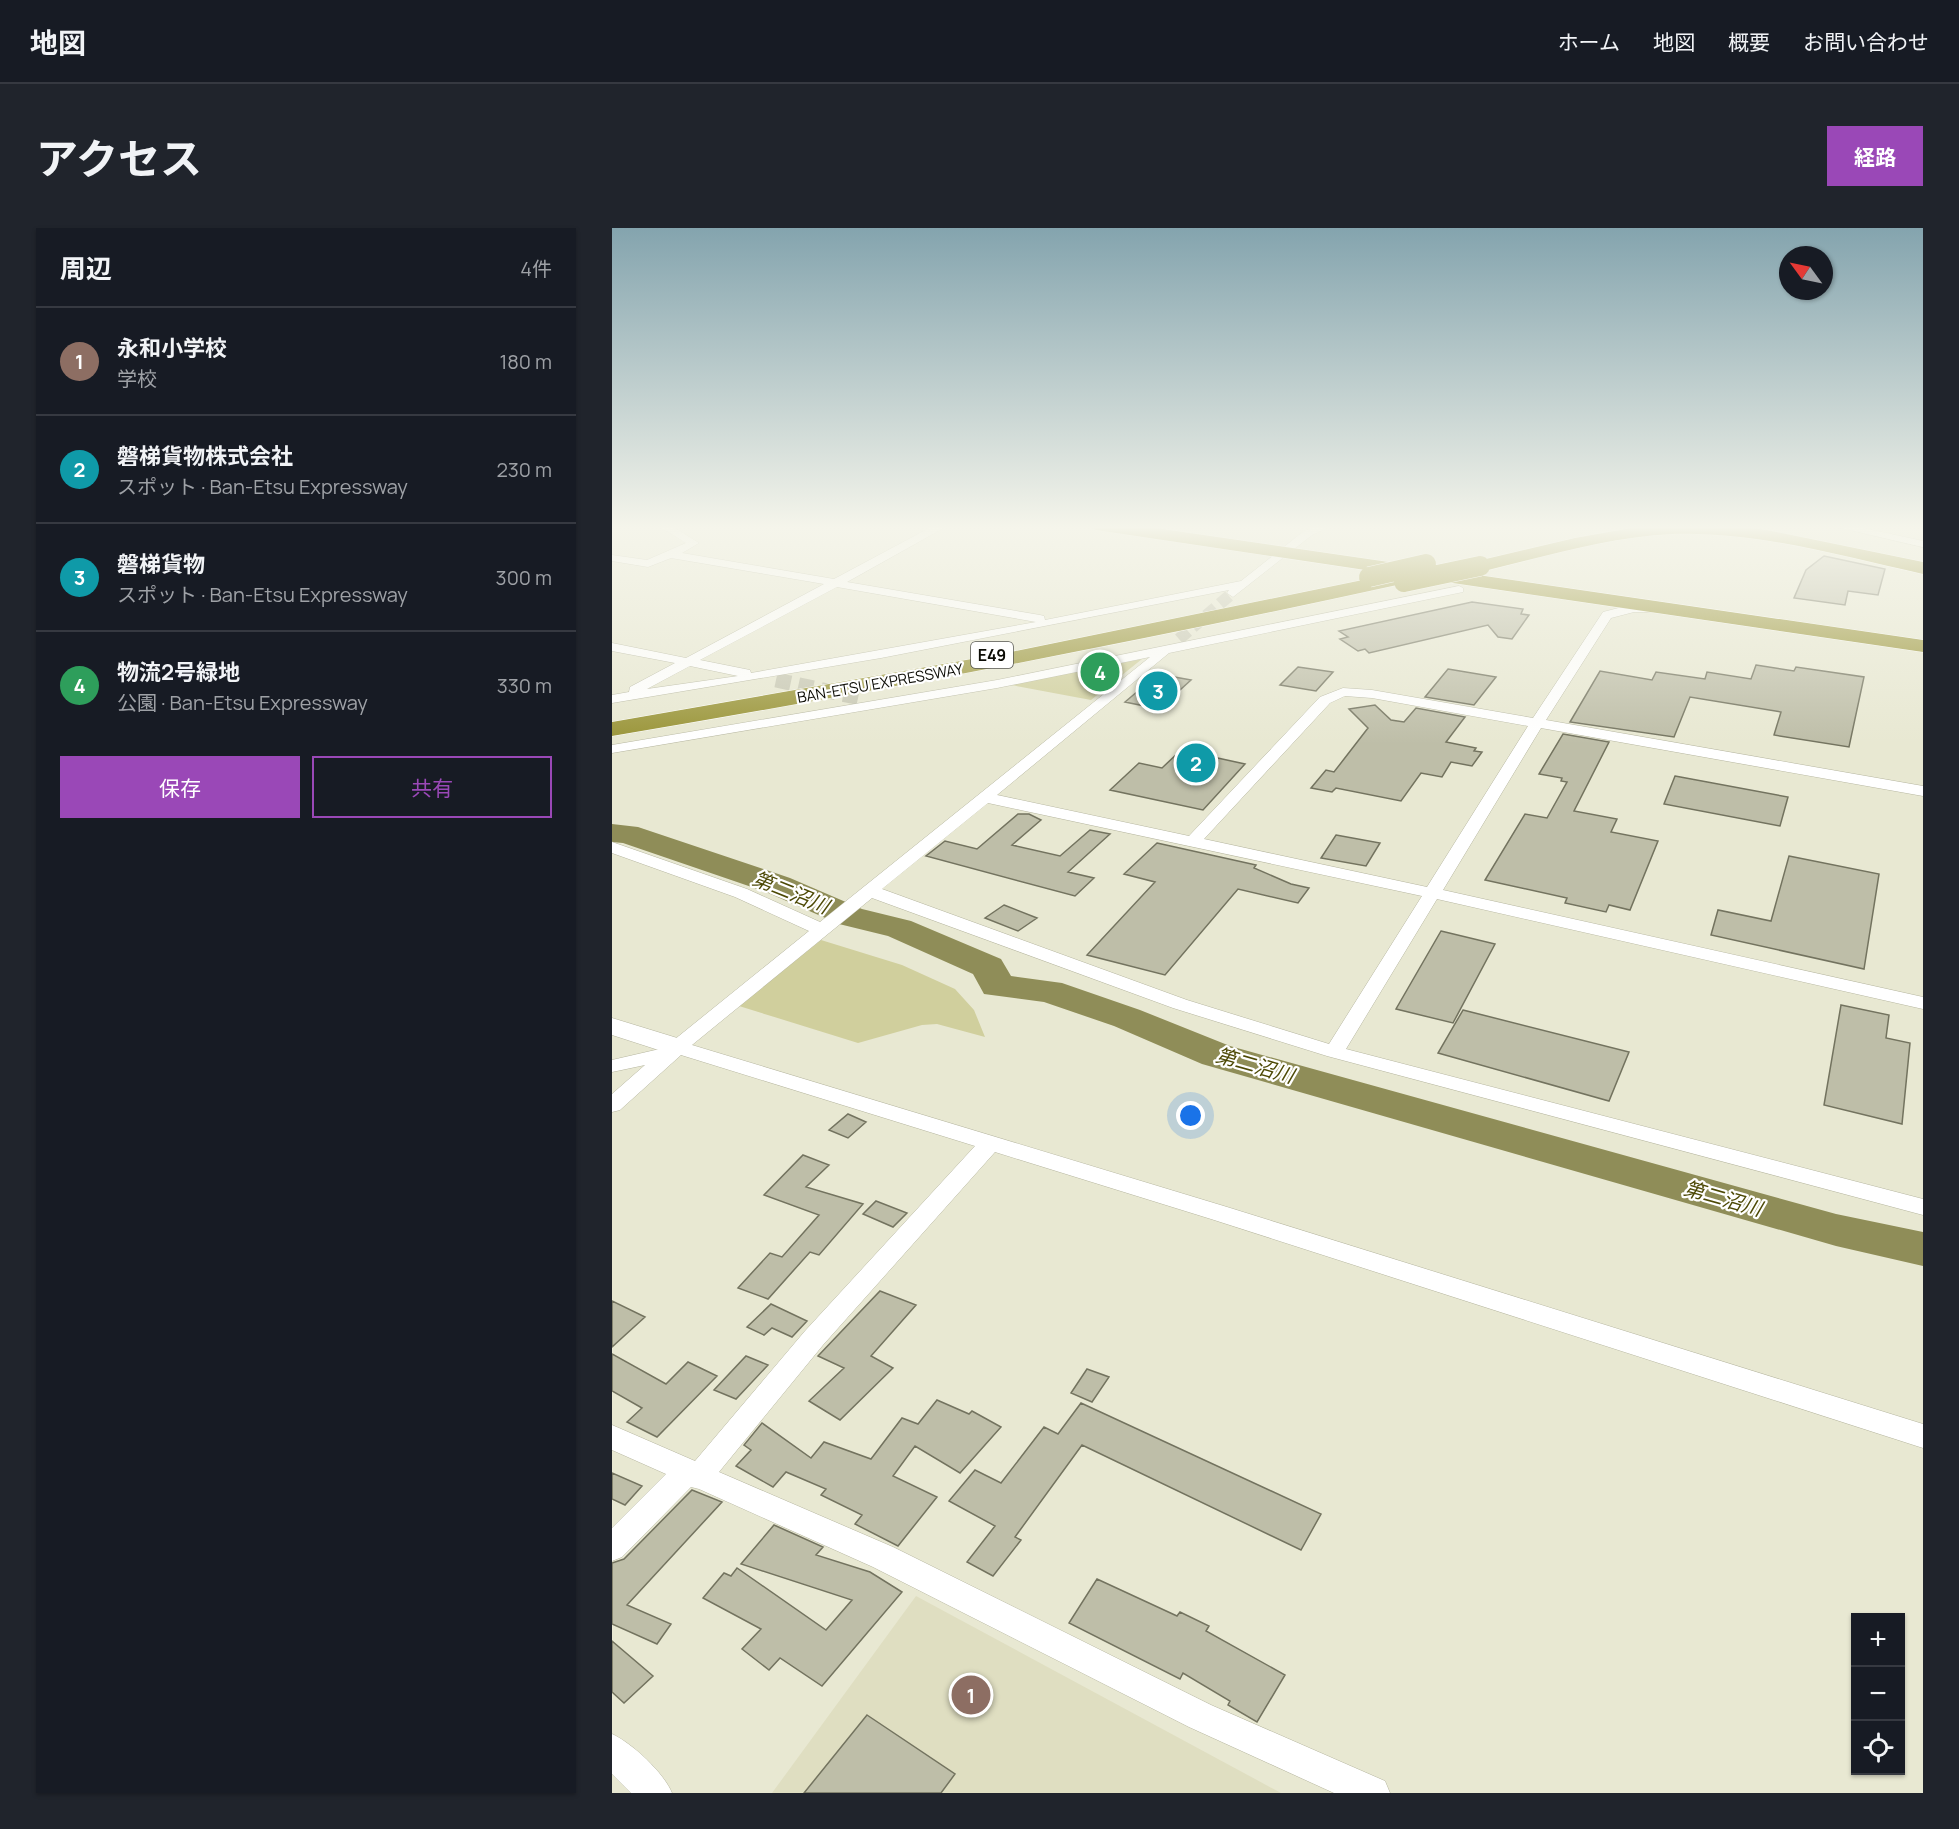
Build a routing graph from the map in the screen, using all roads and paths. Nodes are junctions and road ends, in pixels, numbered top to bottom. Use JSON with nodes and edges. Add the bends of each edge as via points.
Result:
{"nodes":[{"id":1,"x":805,"y":598,"type":"edge"},
{"id":2,"x":924,"y":598,"type":"edge"},
{"id":3,"x":1177,"y":598,"type":"edge"},
{"id":4,"x":1273,"y":598,"type":"edge"},
{"id":5,"x":1317,"y":598,"type":"edge"},
{"id":6,"x":1420,"y":598,"type":"edge"},
{"id":7,"x":1574,"y":598,"type":"edge"},
{"id":8,"x":1616,"y":598,"type":"edge"},
{"id":9,"x":1632,"y":598,"type":"edge"},
{"id":10,"x":1698,"y":610,"type":"junction"},
{"id":11,"x":1607,"y":615,"type":"junction"},
{"id":12,"x":1052,"y":621,"type":"junction"},
{"id":13,"x":1923,"y":633,"type":"edge"},
{"id":14,"x":1179,"y":639,"type":"tunnel mouth"},
{"id":15,"x":1923,"y":639,"type":"edge"},
{"id":16,"x":1923,"y":646,"type":"edge"},
{"id":17,"x":612,"y":647,"type":"edge"},
{"id":18,"x":1166,"y":650,"type":"junction"},
{"id":19,"x":687,"y":662,"type":"junction"},
{"id":20,"x":759,"y":676,"type":"junction"},
{"id":21,"x":776,"y":680,"type":"tunnel mouth"},
{"id":22,"x":617,"y":698,"type":"edge"},
{"id":23,"x":865,"y":699,"type":"tunnel mouth"},
{"id":24,"x":883,"y":703,"type":"junction"},
{"id":25,"x":612,"y":720,"type":"edge"},
{"id":26,"x":1537,"y":723,"type":"junction"},
{"id":27,"x":612,"y":729,"type":"edge"},
{"id":28,"x":612,"y":749,"type":"edge"},
{"id":29,"x":1923,"y":791,"type":"edge"},
{"id":30,"x":984,"y":797,"type":"junction"},
{"id":31,"x":1193,"y":841,"type":"junction"},
{"id":32,"x":612,"y":847,"type":"edge"},
{"id":33,"x":1432,"y":893,"type":"junction"},
{"id":34,"x":862,"y":897,"type":"junction"},
{"id":35,"x":826,"y":927,"type":"junction"},
{"id":36,"x":1923,"y":1003,"type":"edge"},
{"id":37,"x":612,"y":1026,"type":"edge"},
{"id":38,"x":673,"y":1050,"type":"junction"},
{"id":39,"x":1334,"y":1052,"type":"junction"},
{"id":40,"x":612,"y":1066,"type":"edge"},
{"id":41,"x":612,"y":1105,"type":"edge"},
{"id":42,"x":990,"y":1144,"type":"junction"},
{"id":43,"x":1923,"y":1207,"type":"edge"},
{"id":44,"x":1923,"y":1436,"type":"edge"},
{"id":45,"x":612,"y":1437,"type":"edge"},
{"id":46,"x":693,"y":1474,"type":"junction"},
{"id":47,"x":612,"y":1548,"type":"edge"},
{"id":48,"x":612,"y":1751,"type":"edge"},
{"id":49,"x":655,"y":1793,"type":"edge"},
{"id":50,"x":1373,"y":1793,"type":"edge"}],
"edges":[{"from":1,"to":19,"type":"street"},
{"from":2,"to":12,"type":"street"},
{"from":3,"to":12,"type":"street"},
{"from":4,"to":25,"type":"highway","name":"BAN-ETSU EXPRESSWAY","number":"E49","bridge":true,"via":[[978,657]]},
{"from":5,"to":27,"type":"highway","name":"BAN-ETSU EXPRESSWAY","number":"E49","bridge":true,"via":[[917,677]]},
{"from":6,"to":18,"type":"street"},
{"from":7,"to":11,"type":"street","via":[[1598,605]]},
{"from":8,"to":10,"type":"highway"},
{"from":9,"to":10,"type":"highway"},
{"from":10,"to":11,"type":"street","via":[[1634,608]]},
{"from":10,"to":13,"type":"highway"},
{"from":10,"to":15,"type":"highway"},
{"from":10,"to":16,"type":"highway"},
{"from":11,"to":26,"type":"street"},
{"from":12,"to":20,"type":"street"},
{"from":14,"to":18,"type":"street"},
{"from":17,"to":19,"type":"street"},
{"from":18,"to":24,"type":"street"},
{"from":18,"to":30,"type":"street"},
{"from":19,"to":20,"type":"street"},
{"from":19,"to":22,"type":"street"},
{"from":20,"to":21,"type":"street"},
{"from":20,"to":22,"type":"street"},
{"from":23,"to":24,"type":"street"},
{"from":24,"to":28,"type":"street"},
{"from":26,"to":29,"type":"street"},
{"from":26,"to":31,"type":"street","via":[[1372,694],[1337,694],[1325,700]]},
{"from":26,"to":33,"type":"street"},
{"from":30,"to":31,"type":"street"},
{"from":30,"to":34,"type":"street"},
{"from":31,"to":33,"type":"street"},
{"from":32,"to":35,"type":"street"},
{"from":33,"to":36,"type":"street"},
{"from":33,"to":39,"type":"street"},
{"from":34,"to":35,"type":"street"},
{"from":34,"to":39,"type":"street"},
{"from":35,"to":38,"type":"street"},
{"from":37,"to":38,"type":"street"},
{"from":38,"to":40,"type":"street"},
{"from":38,"to":41,"type":"street"},
{"from":38,"to":42,"type":"street"},
{"from":39,"to":43,"type":"street"},
{"from":42,"to":44,"type":"street"},
{"from":42,"to":46,"type":"street"},
{"from":45,"to":46,"type":"street"},
{"from":46,"to":47,"type":"street"},
{"from":46,"to":50,"type":"street","via":[[883,1557],[1200,1716]]},
{"from":48,"to":49,"type":"street"}]}
